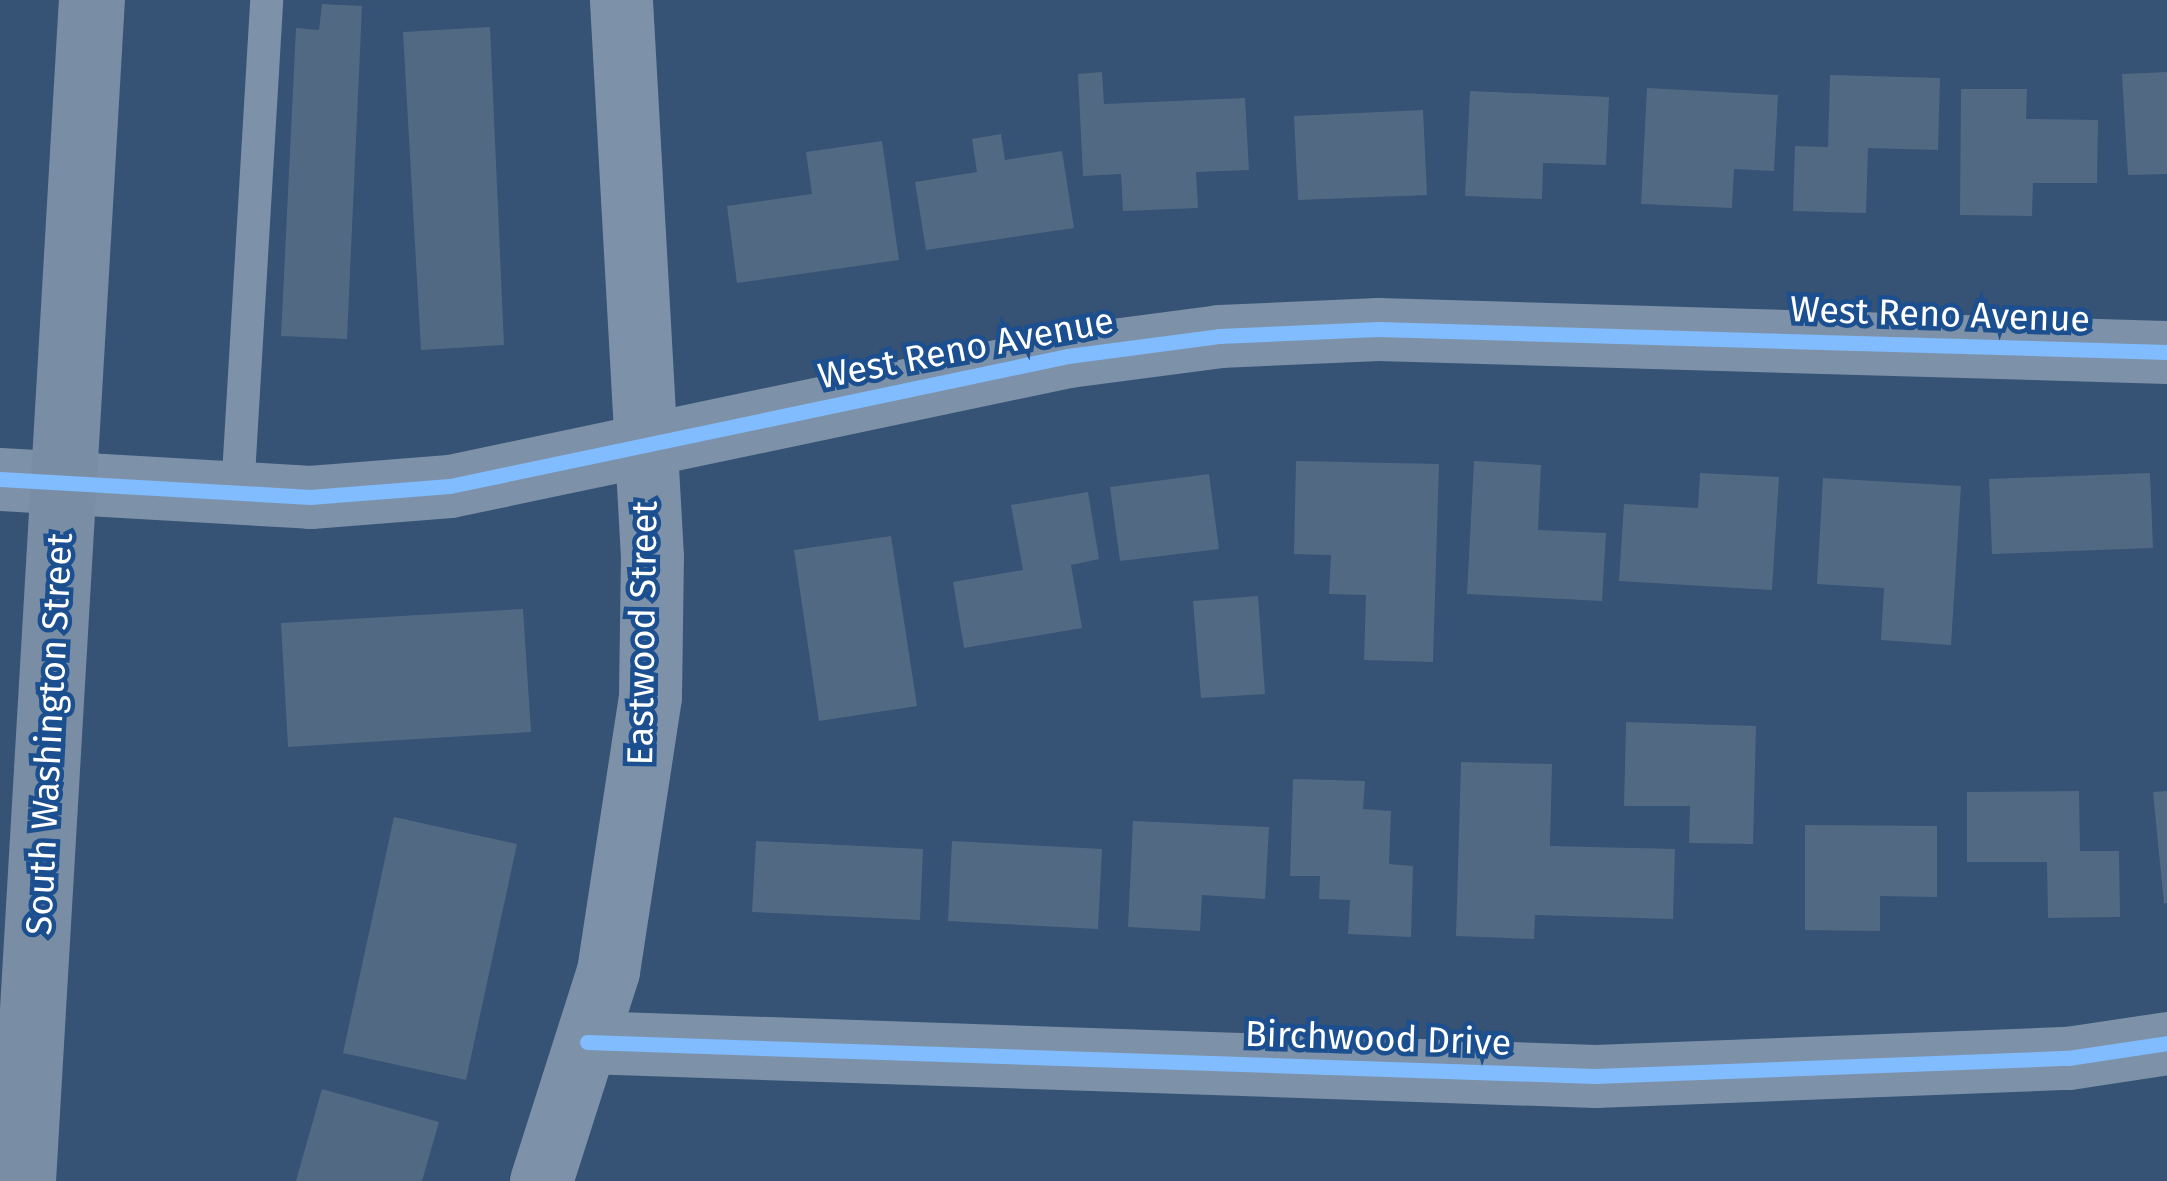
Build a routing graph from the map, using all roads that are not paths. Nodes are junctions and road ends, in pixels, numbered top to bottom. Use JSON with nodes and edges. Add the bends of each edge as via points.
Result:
{"nodes":[{"id":1,"x":92,"y":0,"type":"edge"},
{"id":2,"x":266,"y":0,"type":"edge"},
{"id":3,"x":620,"y":0,"type":"edge"},
{"id":4,"x":2167,"y":352,"type":"edge"},
{"id":5,"x":642,"y":444,"type":"junction"},
{"id":6,"x":0,"y":479,"type":"edge"},
{"id":7,"x":65,"y":486,"type":"junction"},
{"id":8,"x":237,"y":492,"type":"junction"},
{"id":9,"x":20,"y":909,"type":"edge"},
{"id":10,"x":587,"y":1042,"type":"junction"},
{"id":11,"x":2167,"y":1043,"type":"edge"},
{"id":12,"x":23,"y":1181,"type":"edge"},
{"id":13,"x":541,"y":1181,"type":"edge"}],
"edges":[{"from":1,"to":7,"type":"street","name":"South Washington Street"},
{"from":2,"to":8,"type":"lane"},
{"from":3,"to":5,"type":"street","name":"Eastwood Street"},
{"from":4,"to":5,"type":"street","name":"West Reno Avenue","via":[[1378,328],[1219,336],[1068,356]]},
{"from":5,"to":8,"type":"street","name":"West Reno Avenue","via":[[450,486],[310,497]]},
{"from":5,"to":10,"type":"street","name":"Eastwood Street","via":[[650,696],[634,834]]},
{"from":6,"to":7,"type":"street","name":"West Reno Avenue"},
{"from":7,"to":8,"type":"street","name":"West Reno Avenue"},
{"from":7,"to":9,"type":"street","name":"South Washington Street"},
{"from":9,"to":12,"type":"street","name":"South Washington Street"},
{"from":10,"to":11,"type":"street","name":"Birchwood Drive","via":[[1595,1076],[2068,1058]]},
{"from":10,"to":13,"type":"street","name":"Eastwood Street"}]}
